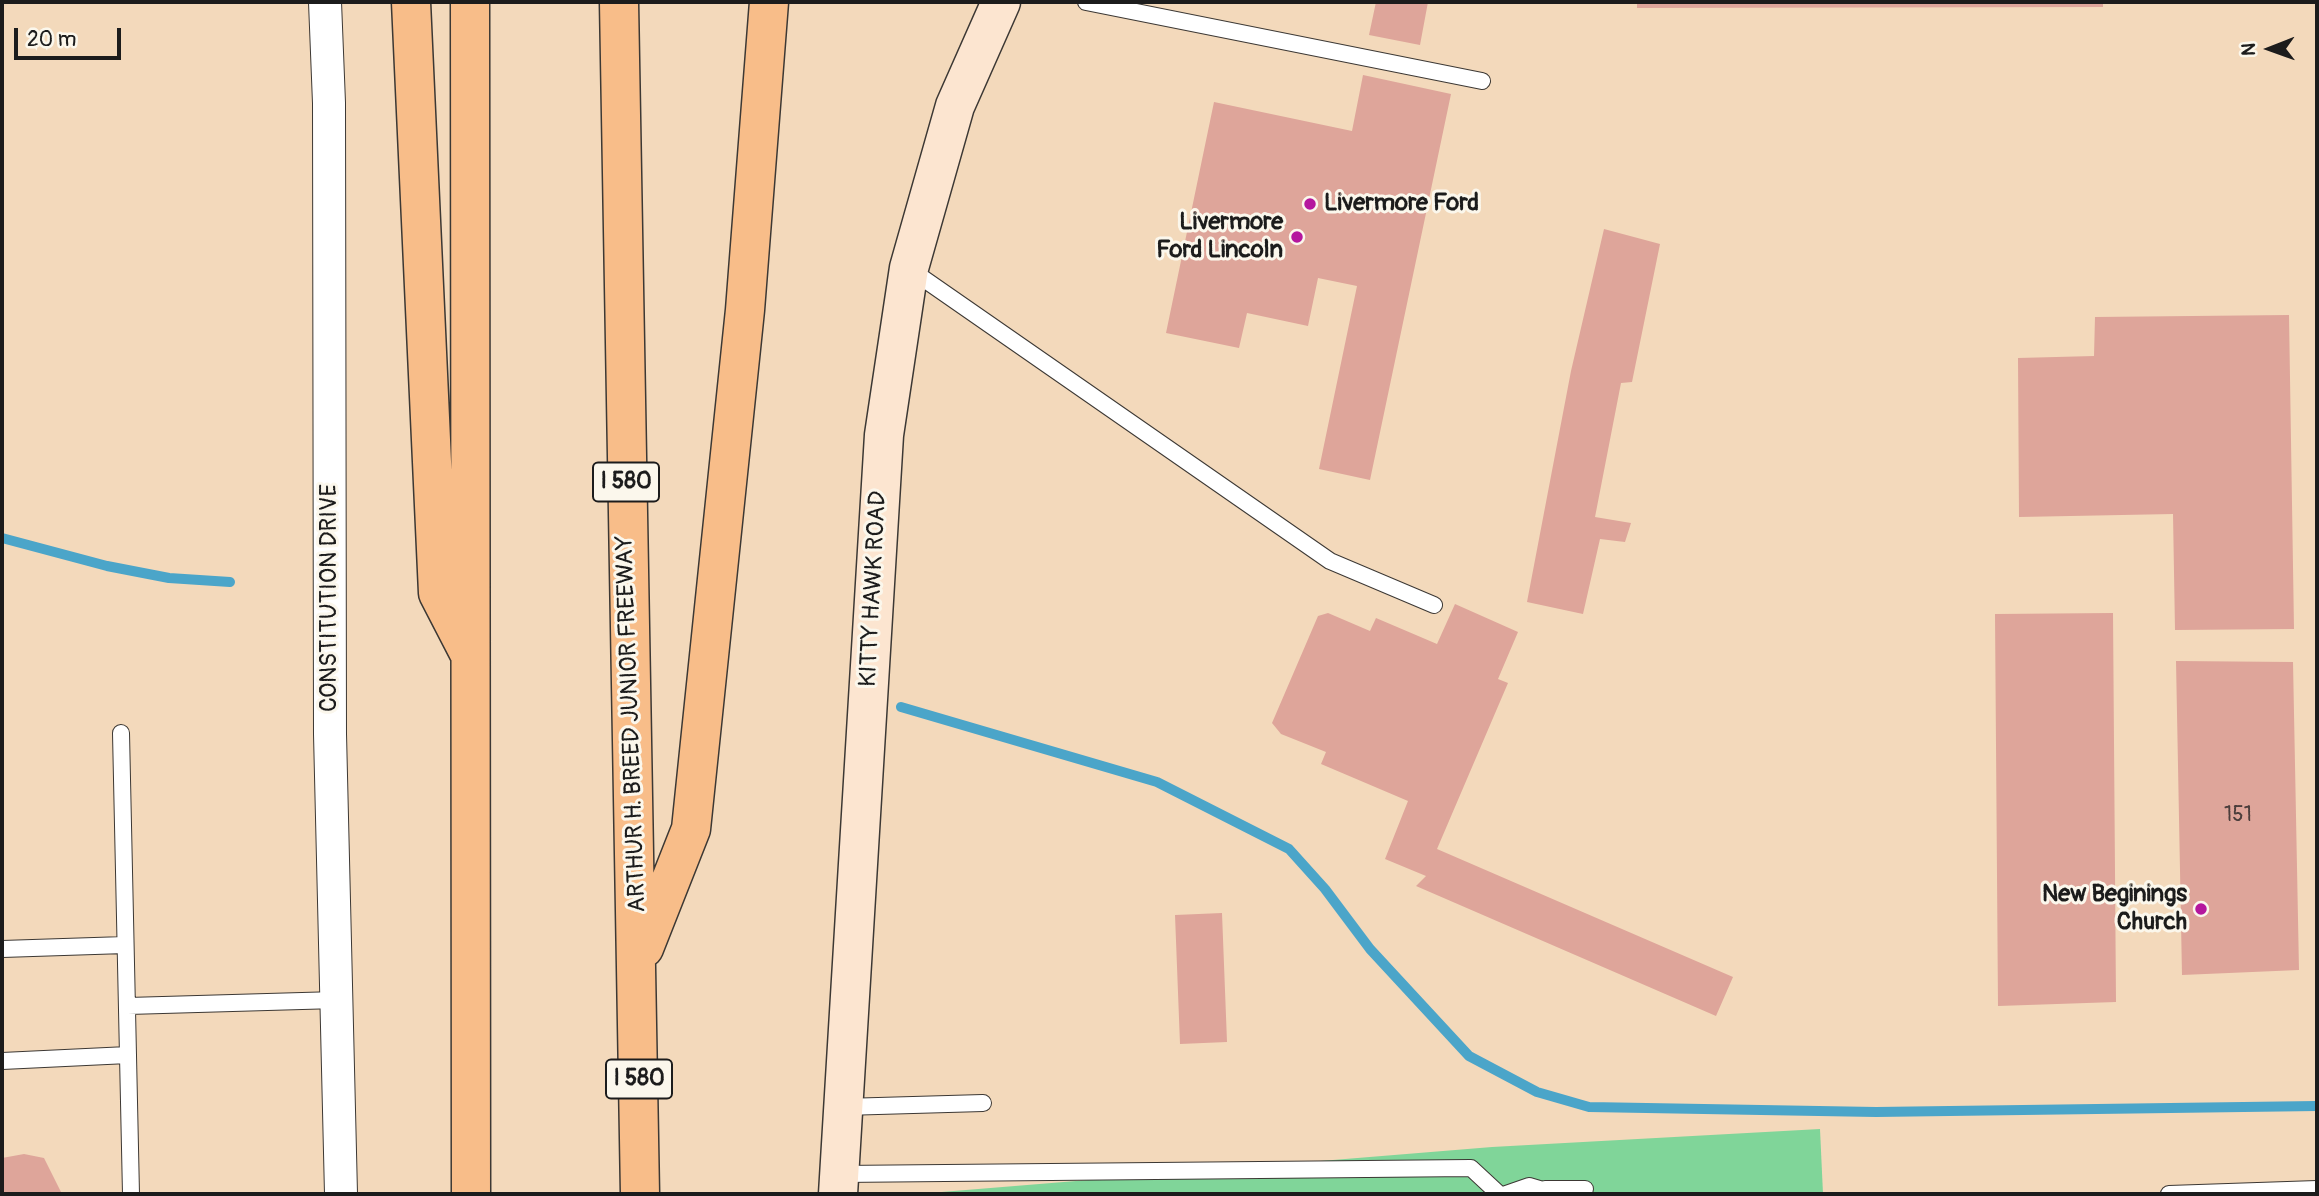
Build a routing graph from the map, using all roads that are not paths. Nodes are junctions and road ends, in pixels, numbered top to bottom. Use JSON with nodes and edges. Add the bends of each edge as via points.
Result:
{"nodes":[{"id":1,"x":326,"y":2,"type":"edge"},
{"id":2,"x":411,"y":2,"type":"edge"},
{"id":3,"x":470,"y":2,"type":"edge"},
{"id":4,"x":619,"y":2,"type":"edge"},
{"id":5,"x":769,"y":2,"type":"edge"},
{"id":6,"x":1001,"y":2,"type":"edge"},
{"id":7,"x":1086,"y":2,"type":"edge"},
{"id":8,"x":1482,"y":81,"type":"dead end"},
{"id":9,"x":909,"y":268,"type":"junction"},
{"id":10,"x":1434,"y":605,"type":"dead end"},
{"id":11,"x":472,"y":659,"type":"junction"},
{"id":12,"x":121,"y":733,"type":"dead end"},
{"id":13,"x":125,"y":945,"type":"junction"},
{"id":14,"x":2,"y":949,"type":"edge"},
{"id":15,"x":638,"y":963,"type":"junction"},
{"id":16,"x":337,"y":1000,"type":"junction"},
{"id":17,"x":128,"y":1006,"type":"junction"},
{"id":18,"x":128,"y":1055,"type":"junction"},
{"id":19,"x":2,"y":1060,"type":"edge"},
{"id":20,"x":984,"y":1104,"type":"dead end"},
{"id":21,"x":844,"y":1107,"type":"junction"},
{"id":22,"x":839,"y":1184,"type":"edge"},
{"id":23,"x":1585,"y":1189,"type":"dead end"},
{"id":24,"x":2317,"y":1189,"type":"edge"},
{"id":25,"x":1549,"y":1191,"type":"edge"},
{"id":26,"x":131,"y":1194,"type":"edge"},
{"id":27,"x":341,"y":1194,"type":"edge"},
{"id":28,"x":471,"y":1194,"type":"edge"},
{"id":29,"x":640,"y":1194,"type":"edge"},
{"id":30,"x":1499,"y":1194,"type":"edge"},
{"id":31,"x":1506,"y":1194,"type":"edge"},
{"id":32,"x":2169,"y":1194,"type":"edge"}],
"edges":[{"from":1,"to":16,"type":"street","name":"CONSTITUTION DRIVE","via":[[330,733]]},
{"from":2,"to":11,"type":"highway","via":[[438,593]]},
{"from":3,"to":11,"type":"highway"},
{"from":4,"to":15,"type":"highway","name":"ARTHUR H. BREED JUNIOR FREEWAY","number":"I 580"},
{"from":5,"to":15,"type":"highway","via":[[745,310],[691,829]]},
{"from":6,"to":9,"type":"street","name":"KITTY HAWK ROAD","via":[[955,106]]},
{"from":7,"to":8,"type":"lane"},
{"from":9,"to":10,"type":"lane","via":[[1330,561]]},
{"from":9,"to":21,"type":"street","name":"KITTY HAWK ROAD","via":[[884,435]]},
{"from":11,"to":28,"type":"highway"},
{"from":12,"to":13,"type":"lane"},
{"from":13,"to":14,"type":"lane"},
{"from":13,"to":17,"type":"lane"},
{"from":15,"to":29,"type":"highway","name":"ARTHUR H. BREED JUNIOR FREEWAY","number":"I 580"},
{"from":16,"to":17,"type":"lane"},
{"from":16,"to":27,"type":"street","name":"CONSTITUTION DRIVE"},
{"from":17,"to":18,"type":"lane"},
{"from":18,"to":19,"type":"lane"},
{"from":18,"to":26,"type":"lane"},
{"from":20,"to":21,"type":"lane"},
{"from":21,"to":22,"type":"street","name":"KITTY HAWK ROAD"},
{"from":22,"to":30,"type":"lane","via":[[1471,1168]]},
{"from":23,"to":25,"type":"lane"},
{"from":24,"to":32,"type":"lane"},
{"from":25,"to":31,"type":"lane","via":[[1529,1186]]}]}
